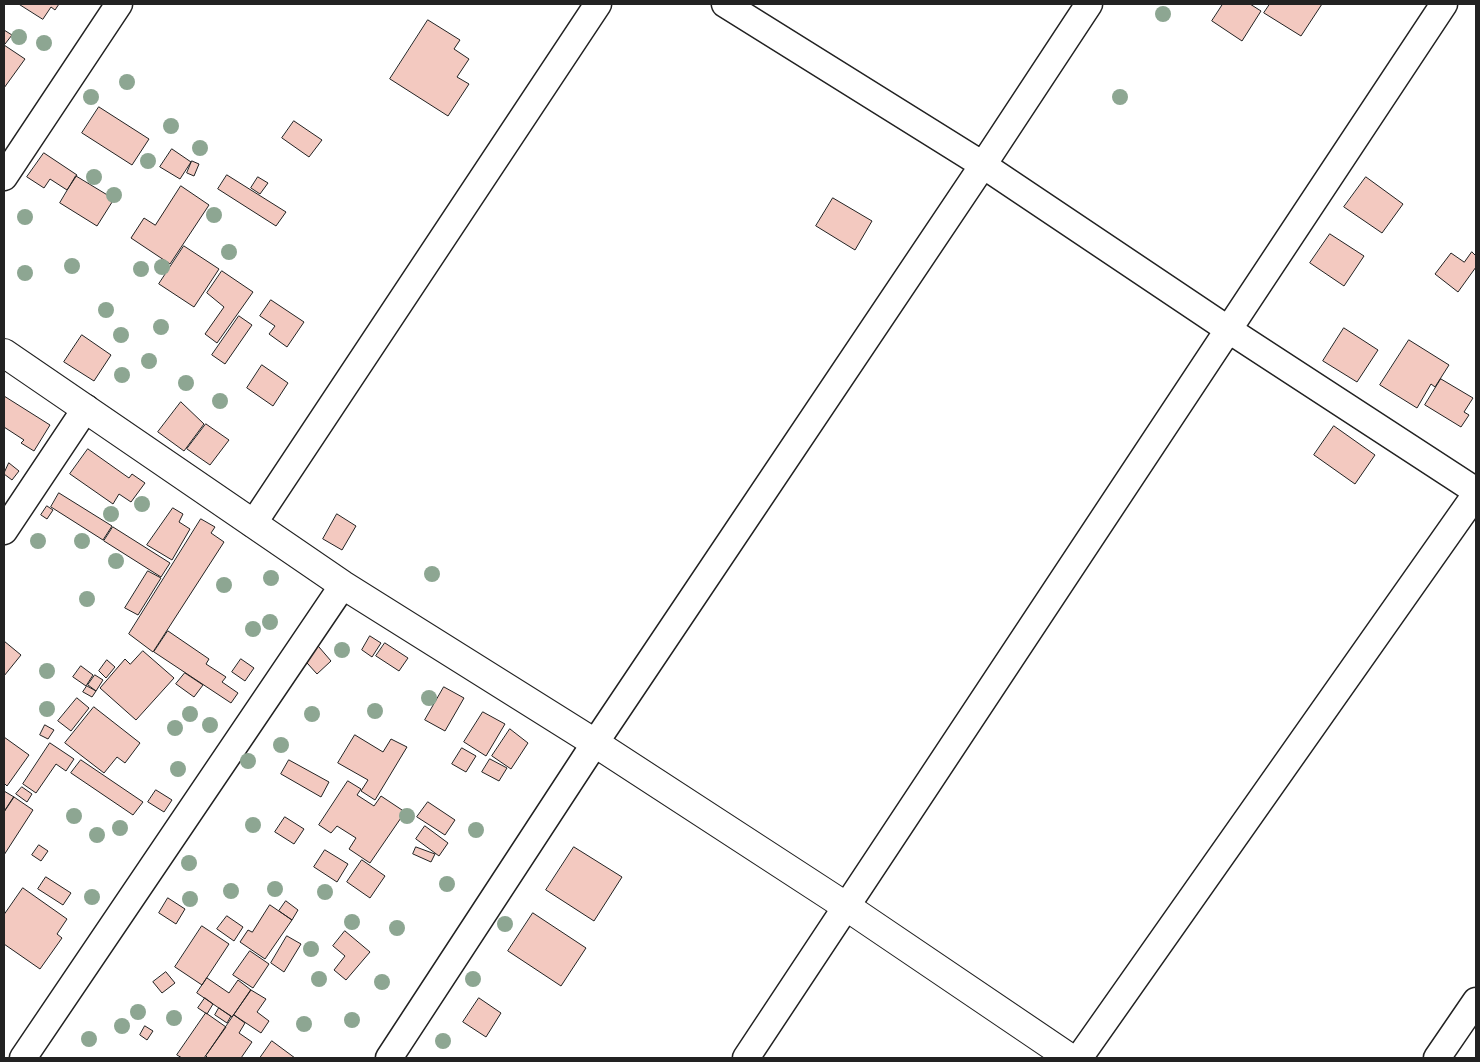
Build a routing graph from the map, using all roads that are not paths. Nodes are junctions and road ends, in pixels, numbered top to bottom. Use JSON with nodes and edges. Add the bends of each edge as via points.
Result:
{"nodes":[{"id":1,"x":119,"y":4,"type":"edge"},
{"id":2,"x":598,"y":4,"type":"edge"},
{"id":3,"x":725,"y":4,"type":"edge"},
{"id":4,"x":1088,"y":4,"type":"edge"},
{"id":5,"x":1444,"y":4,"type":"edge"},
{"id":6,"x":983,"y":165,"type":"junction"},
{"id":7,"x":4,"y":177,"type":"edge"},
{"id":8,"x":1229,"y":330,"type":"junction"},
{"id":9,"x":4,"y":353,"type":"edge"},
{"id":10,"x":86,"y":408,"type":"junction"},
{"id":11,"x":1476,"y":492,"type":"edge"},
{"id":12,"x":253,"y":524,"type":"junction"},
{"id":13,"x":4,"y":532,"type":"edge"},
{"id":14,"x":343,"y":585,"type":"junction"},
{"id":15,"x":595,"y":743,"type":"junction"},
{"id":16,"x":847,"y":907,"type":"junction"},
{"id":17,"x":1476,"y":1002,"type":"edge"},
{"id":18,"x":23,"y":1058,"type":"edge"},
{"id":19,"x":389,"y":1058,"type":"edge"},
{"id":20,"x":746,"y":1058,"type":"edge"},
{"id":21,"x":1070,"y":1058,"type":"edge"},
{"id":22,"x":1080,"y":1058,"type":"edge"},
{"id":23,"x":1437,"y":1058,"type":"edge"}],
"edges":[{"from":1,"to":7,"type":"street"},
{"from":2,"to":12,"type":"street"},
{"from":3,"to":6,"type":"street"},
{"from":4,"to":6,"type":"street"},
{"from":5,"to":8,"type":"street"},
{"from":6,"to":8,"type":"street"},
{"from":6,"to":15,"type":"street"},
{"from":8,"to":11,"type":"street"},
{"from":8,"to":16,"type":"street"},
{"from":9,"to":10,"type":"street"},
{"from":10,"to":12,"type":"street"},
{"from":10,"to":13,"type":"street"},
{"from":11,"to":22,"type":"street"},
{"from":12,"to":14,"type":"street"},
{"from":14,"to":15,"type":"street"},
{"from":14,"to":18,"type":"street"},
{"from":15,"to":16,"type":"street"},
{"from":15,"to":19,"type":"street"},
{"from":16,"to":20,"type":"street"},
{"from":16,"to":21,"type":"street"},
{"from":17,"to":23,"type":"street"}]}
